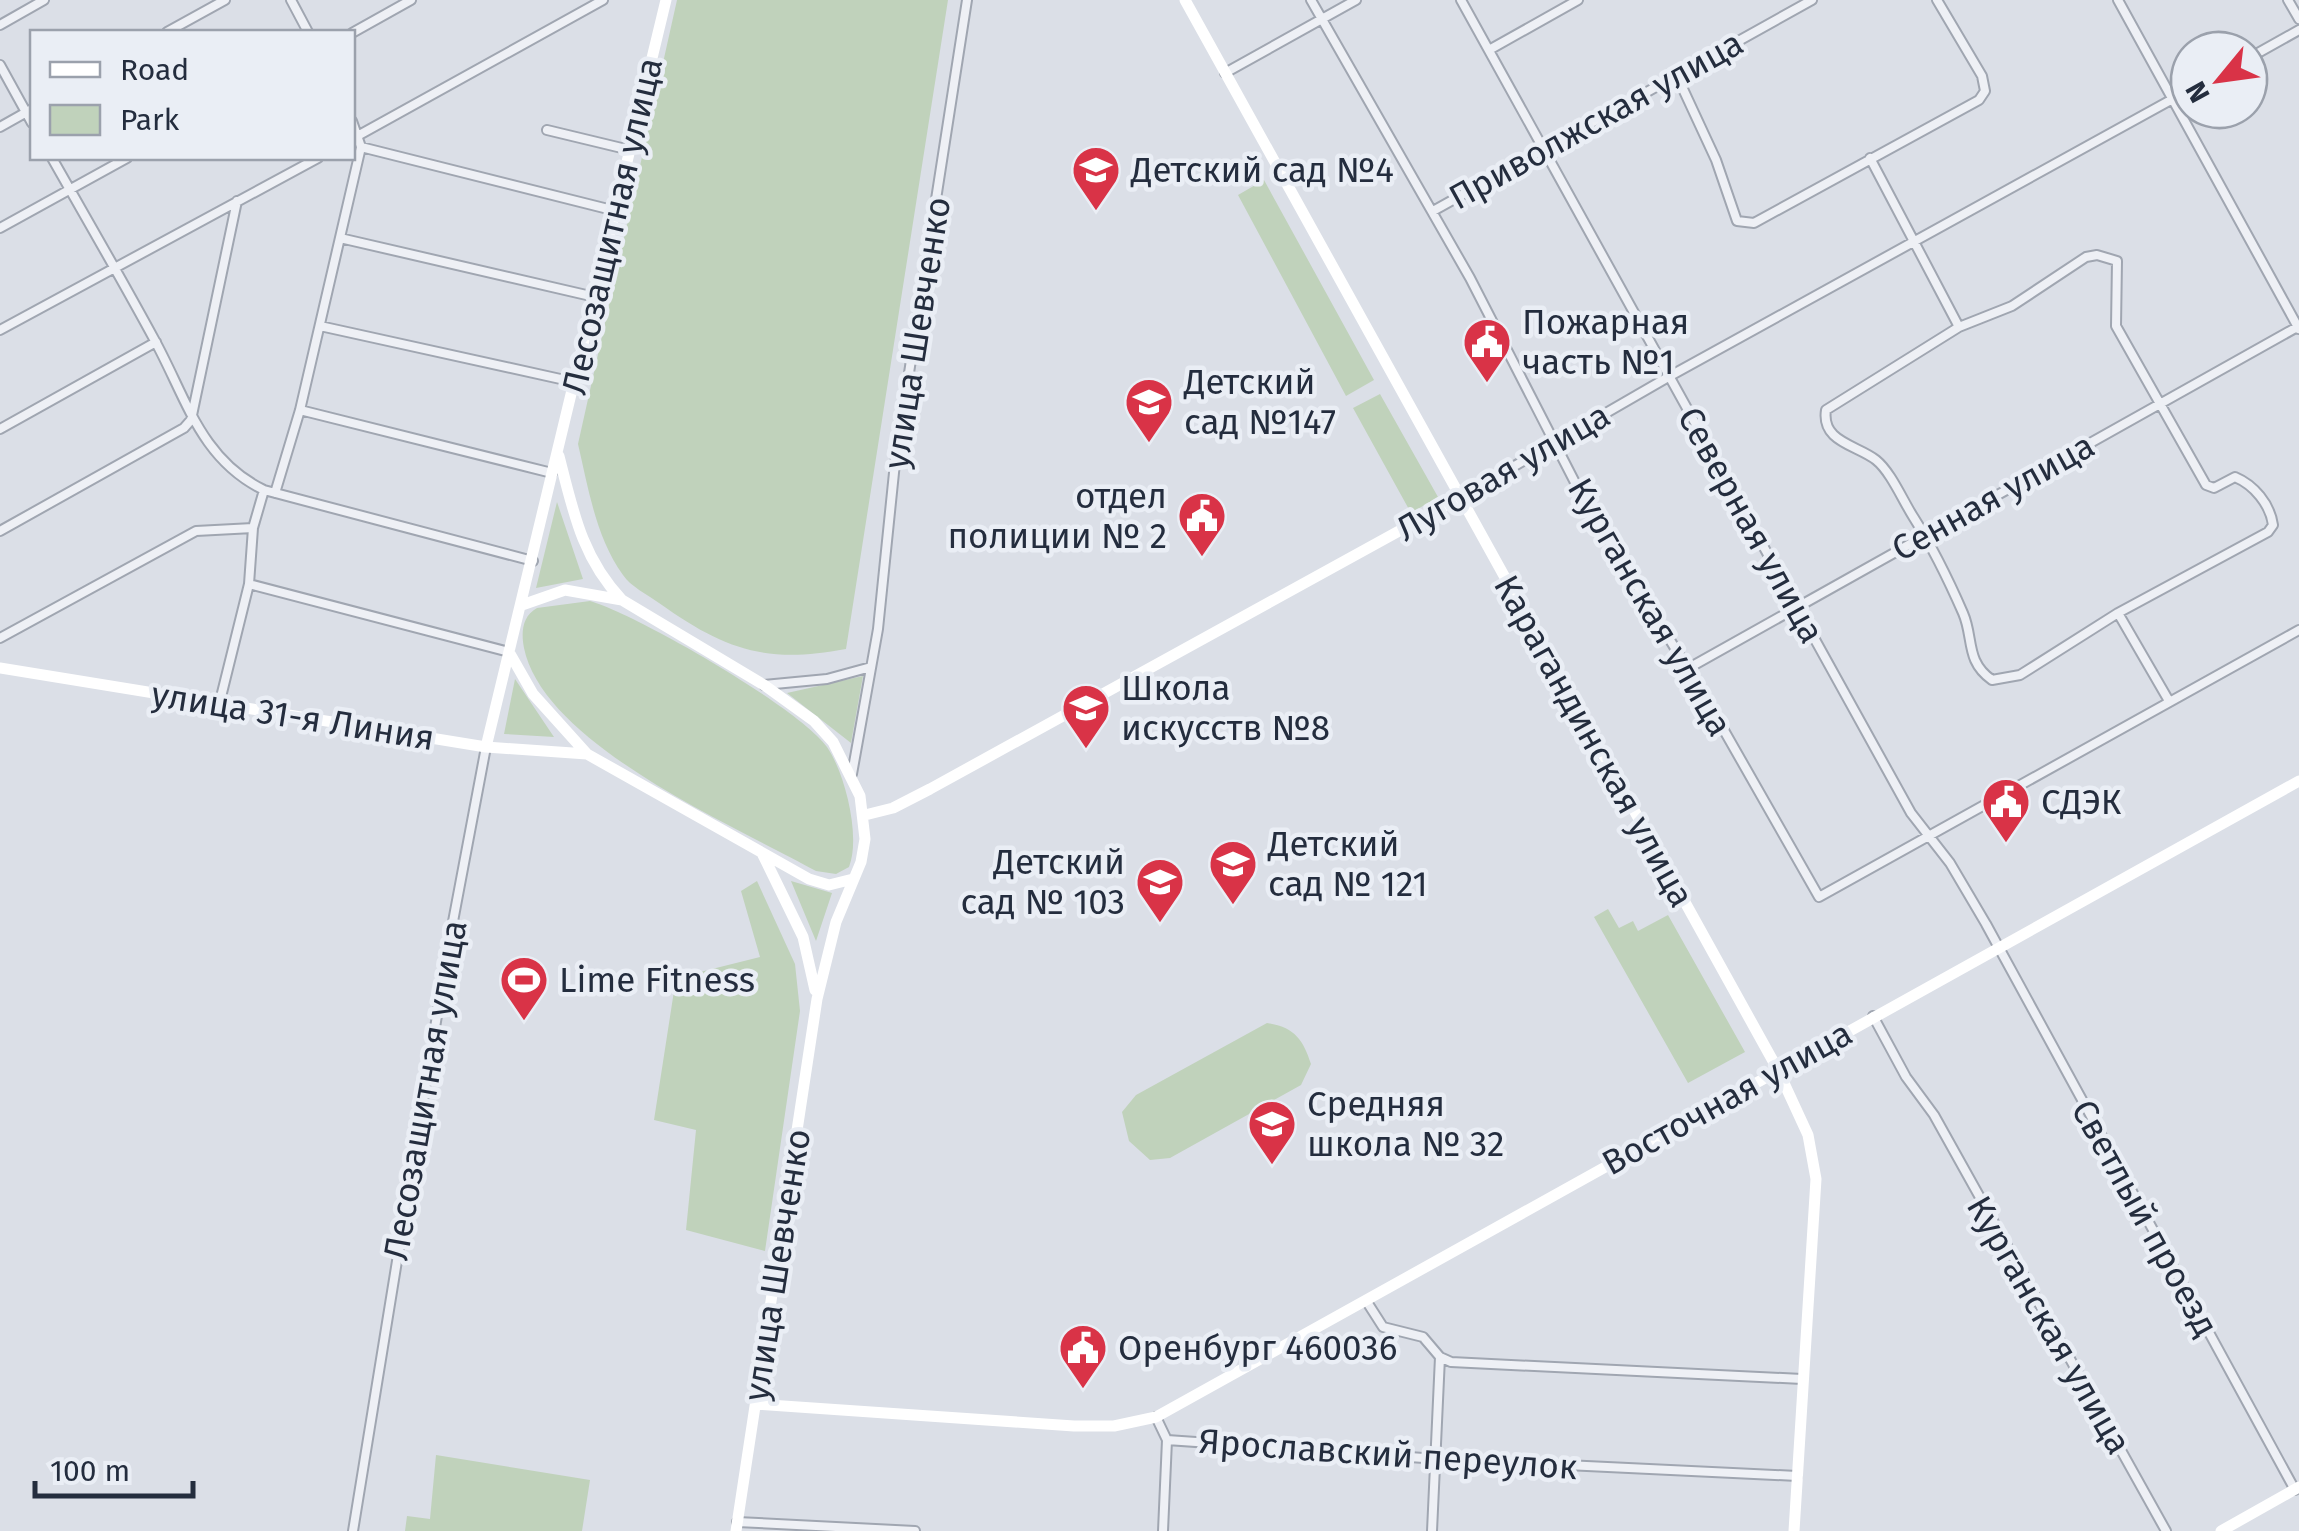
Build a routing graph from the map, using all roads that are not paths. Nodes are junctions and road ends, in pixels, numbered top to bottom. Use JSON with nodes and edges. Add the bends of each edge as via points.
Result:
{"nodes":[{"id":1,"x":44,"y":0,"type":"edge"},
{"id":2,"x":225,"y":0,"type":"edge"},
{"id":3,"x":291,"y":0,"type":"edge"},
{"id":4,"x":411,"y":0,"type":"edge"},
{"id":5,"x":603,"y":0,"type":"edge"},
{"id":6,"x":666,"y":0,"type":"edge"},
{"id":7,"x":967,"y":0,"type":"edge"},
{"id":8,"x":1184,"y":0,"type":"edge"},
{"id":9,"x":1311,"y":0,"type":"edge"},
{"id":10,"x":1356,"y":0,"type":"edge"},
{"id":11,"x":1461,"y":0,"type":"edge"},
{"id":12,"x":1578,"y":0,"type":"edge"},
{"id":13,"x":1812,"y":0,"type":"edge"},
{"id":14,"x":1937,"y":0,"type":"edge"},
{"id":15,"x":2118,"y":0,"type":"edge"},
{"id":16,"x":2288,"y":0,"type":"edge"},
{"id":17,"x":2299,"y":19,"type":"edge"},
{"id":18,"x":1321,"y":20,"type":"junction"},
{"id":19,"x":0,"y":24,"type":"edge"},
{"id":20,"x":171,"y":30,"type":"edge"},
{"id":21,"x":307,"y":30,"type":"edge"},
{"id":22,"x":355,"y":30,"type":"edge"},
{"id":23,"x":2299,"y":30,"type":"edge"},
{"id":24,"x":2269,"y":47,"type":"edge"},
{"id":25,"x":1488,"y":50,"type":"junction"},
{"id":26,"x":0,"y":65,"type":"edge"},
{"id":27,"x":1225,"y":73,"type":"junction"},
{"id":28,"x":1677,"y":76,"type":"junction"},
{"id":29,"x":2169,"y":89,"type":"edge"},
{"id":30,"x":2169,"y":101,"type":"edge"},
{"id":31,"x":29,"y":110,"type":"edge"},
{"id":32,"x":0,"y":127,"type":"edge"},
{"id":33,"x":547,"y":130,"type":"dead end"},
{"id":34,"x":2191,"y":130,"type":"edge"},
{"id":35,"x":356,"y":137,"type":"edge"},
{"id":36,"x":361,"y":148,"type":"junction"},
{"id":37,"x":630,"y":150,"type":"junction"},
{"id":38,"x":1544,"y":150,"type":"junction"},
{"id":39,"x":1870,"y":158,"type":"junction"},
{"id":40,"x":53,"y":160,"type":"edge"},
{"id":41,"x":123,"y":160,"type":"edge"},
{"id":42,"x":314,"y":160,"type":"edge"},
{"id":43,"x":70,"y":189,"type":"junction"},
{"id":44,"x":237,"y":202,"type":"junction"},
{"id":45,"x":616,"y":211,"type":"junction"},
{"id":46,"x":1432,"y":211,"type":"junction"},
{"id":47,"x":0,"y":228,"type":"edge"},
{"id":48,"x":340,"y":238,"type":"junction"},
{"id":49,"x":1915,"y":240,"type":"junction"},
{"id":50,"x":114,"y":270,"type":"junction"},
{"id":51,"x":595,"y":297,"type":"junction"},
{"id":52,"x":320,"y":326,"type":"junction"},
{"id":53,"x":1959,"y":326,"type":"junction"},
{"id":54,"x":2298,"y":327,"type":"edge"},
{"id":55,"x":0,"y":330,"type":"edge"},
{"id":56,"x":156,"y":342,"type":"junction"},
{"id":57,"x":1670,"y":376,"type":"junction"},
{"id":58,"x":574,"y":382,"type":"junction"},
{"id":59,"x":2161,"y":404,"type":"junction"},
{"id":60,"x":300,"y":410,"type":"junction"},
{"id":61,"x":191,"y":420,"type":"junction"},
{"id":62,"x":0,"y":429,"type":"edge"},
{"id":63,"x":1555,"y":443,"type":"junction"},
{"id":64,"x":558,"y":452,"type":"junction"},
{"id":65,"x":552,"y":473,"type":"junction"},
{"id":66,"x":264,"y":490,"type":"junction"},
{"id":67,"x":275,"y":493,"type":"junction"},
{"id":68,"x":1459,"y":498,"type":"junction"},
{"id":69,"x":254,"y":528,"type":"junction"},
{"id":70,"x":0,"y":530,"type":"edge"},
{"id":71,"x":1924,"y":534,"type":"junction"},
{"id":72,"x":533,"y":562,"type":"junction"},
{"id":73,"x":249,"y":584,"type":"junction"},
{"id":74,"x":622,"y":600,"type":"junction"},
{"id":75,"x":522,"y":605,"type":"junction"},
{"id":76,"x":1795,"y":606,"type":"junction"},
{"id":77,"x":2118,"y":613,"type":"junction"},
{"id":78,"x":2299,"y":630,"type":"edge"},
{"id":79,"x":0,"y":638,"type":"edge"},
{"id":80,"x":509,"y":652,"type":"junction"},
{"id":81,"x":871,"y":667,"type":"junction"},
{"id":82,"x":0,"y":668,"type":"edge"},
{"id":83,"x":1687,"y":669,"type":"junction"},
{"id":84,"x":764,"y":685,"type":"junction"},
{"id":85,"x":2169,"y":701,"type":"junction"},
{"id":86,"x":218,"y":705,"type":"junction"},
{"id":87,"x":486,"y":747,"type":"junction"},
{"id":88,"x":587,"y":754,"type":"junction"},
{"id":89,"x":852,"y":774,"type":"junction"},
{"id":90,"x":2299,"y":781,"type":"edge"},
{"id":91,"x":865,"y":816,"type":"junction"},
{"id":92,"x":1929,"y":836,"type":"junction"},
{"id":93,"x":764,"y":854,"type":"junction"},
{"id":94,"x":853,"y":879,"type":"junction"},
{"id":95,"x":1997,"y":946,"type":"junction"},
{"id":96,"x":817,"y":1000,"type":"junction"},
{"id":97,"x":1873,"y":1016,"type":"junction"},
{"id":98,"x":1778,"y":1070,"type":"junction"},
{"id":99,"x":1367,"y":1302,"type":"junction"},
{"id":100,"x":1440,"y":1357,"type":"junction"},
{"id":101,"x":1802,"y":1379,"type":"junction"},
{"id":102,"x":756,"y":1404,"type":"junction"},
{"id":103,"x":1156,"y":1417,"type":"junction"},
{"id":104,"x":1167,"y":1440,"type":"junction"},
{"id":105,"x":1438,"y":1459,"type":"junction"},
{"id":106,"x":1797,"y":1476,"type":"junction"},
{"id":107,"x":2297,"y":1489,"type":"edge"},
{"id":108,"x":737,"y":1526,"type":"edge"},
{"id":109,"x":352,"y":1531,"type":"edge"},
{"id":110,"x":915,"y":1531,"type":"edge"},
{"id":111,"x":1163,"y":1531,"type":"edge"},
{"id":112,"x":1432,"y":1531,"type":"edge"},
{"id":113,"x":1794,"y":1531,"type":"edge"},
{"id":114,"x":2166,"y":1531,"type":"edge"},
{"id":115,"x":2221,"y":1531,"type":"edge"}],
"edges":[{"from":1,"to":19,"type":"street"},
{"from":2,"to":20,"type":"street"},
{"from":3,"to":21,"type":"street"},
{"from":4,"to":22,"type":"street"},
{"from":5,"to":35,"type":"street"},
{"from":6,"to":37,"type":"main road","name":"Лесозащитная улица"},
{"from":7,"to":81,"type":"street","name":"улица Шевченко"},
{"from":8,"to":27,"type":"main road","name":"Карагандинская улица"},
{"from":9,"to":18,"type":"street","name":"Курганская улица"},
{"from":10,"to":18,"type":"street"},
{"from":11,"to":25,"type":"street","name":"Северная улица"},
{"from":12,"to":25,"type":"street"},
{"from":13,"to":28,"type":"street","name":"Приволжская улица"},
{"from":14,"to":39,"type":"street","via":[[1985,91]]},
{"from":15,"to":29,"type":"street"},
{"from":16,"to":17,"type":"street"},
{"from":18,"to":27,"type":"street"},
{"from":18,"to":46,"type":"street","name":"Курганская улица"},
{"from":23,"to":24,"type":"street"},
{"from":25,"to":38,"type":"street","name":"Северная улица"},
{"from":26,"to":31,"type":"street"},
{"from":27,"to":68,"type":"main road","name":"Карагандинская улица"},
{"from":28,"to":38,"type":"street","name":"Приволжская улица"},
{"from":28,"to":39,"type":"street","via":[[1736,222],[1754,222]]},
{"from":30,"to":49,"type":"street","name":"Луговая улица"},
{"from":31,"to":32,"type":"street"},
{"from":33,"to":37,"type":"street"},
{"from":34,"to":54,"type":"street"},
{"from":35,"to":36,"type":"street"},
{"from":36,"to":45,"type":"street"},
{"from":36,"to":48,"type":"street"},
{"from":37,"to":45,"type":"main road","name":"Лесозащитная улица"},
{"from":38,"to":46,"type":"street","name":"Приволжская улица"},
{"from":38,"to":57,"type":"street","name":"Северная улица"},
{"from":39,"to":49,"type":"street"},
{"from":40,"to":43,"type":"street"},
{"from":41,"to":43,"type":"street"},
{"from":42,"to":44,"type":"street"},
{"from":43,"to":47,"type":"street"},
{"from":43,"to":50,"type":"street"},
{"from":44,"to":50,"type":"street"},
{"from":44,"to":61,"type":"street"},
{"from":45,"to":51,"type":"main road","name":"Лесозащитная улица"},
{"from":46,"to":63,"type":"street","name":"Курганская улица"},
{"from":48,"to":51,"type":"street"},
{"from":48,"to":52,"type":"street"},
{"from":49,"to":53,"type":"street"},
{"from":49,"to":57,"type":"street","name":"Луговая улица"},
{"from":50,"to":55,"type":"street"},
{"from":50,"to":56,"type":"street"},
{"from":51,"to":58,"type":"main road","name":"Лесозащитная улица"},
{"from":52,"to":58,"type":"street"},
{"from":52,"to":60,"type":"street"},
{"from":53,"to":59,"type":"street","via":[[2012,306],[2086,257],[2117,261],[2116,326]]},
{"from":53,"to":71,"type":"street","via":[[1826,410],[1830,430],[1878,461]]},
{"from":54,"to":59,"type":"street","name":"Сенная улица"},
{"from":56,"to":61,"type":"street"},
{"from":56,"to":62,"type":"street"},
{"from":57,"to":63,"type":"street","name":"Луговая улица"},
{"from":57,"to":76,"type":"street","name":"Северная улица"},
{"from":58,"to":64,"type":"main road","name":"Лесозащитная улица"},
{"from":59,"to":71,"type":"street","name":"Сенная улица"},
{"from":59,"to":77,"type":"street","via":[[2206,485],[2235,478],[2258,494],[2273,525]]},
{"from":60,"to":65,"type":"street"},
{"from":60,"to":67,"type":"street"},
{"from":61,"to":66,"type":"street","via":[[227,465]]},
{"from":61,"to":70,"type":"street"},
{"from":63,"to":68,"type":"street","name":"Луговая улица"},
{"from":63,"to":83,"type":"street","name":"Курганская улица"},
{"from":64,"to":65,"type":"main road","name":"Лесозащитная улица"},
{"from":64,"to":74,"type":"main road","name":"Лесозащитная улица","via":[[583,546]]},
{"from":65,"to":72,"type":"main road","name":"Лесозащитная улица"},
{"from":66,"to":67,"type":"street"},
{"from":66,"to":69,"type":"street"},
{"from":67,"to":72,"type":"street"},
{"from":68,"to":91,"type":"main road","name":"Луговая улица","via":[[930,789]]},
{"from":68,"to":98,"type":"main road","name":"Карагандинская улица"},
{"from":69,"to":73,"type":"street"},
{"from":69,"to":79,"type":"street","via":[[196,531]]},
{"from":71,"to":76,"type":"street","name":"Сенная улица"},
{"from":71,"to":77,"type":"street","via":[[1965,616],[1971,655],[1992,680],[2020,675]]},
{"from":72,"to":75,"type":"main road","name":"Лесозащитная улица"},
{"from":73,"to":80,"type":"street"},
{"from":73,"to":86,"type":"street"},
{"from":74,"to":75,"type":"main road","via":[[566,590]]},
{"from":74,"to":84,"type":"main road"},
{"from":75,"to":80,"type":"main road","name":"Лесозащитная улица"},
{"from":76,"to":83,"type":"street","name":"Сенная улица"},
{"from":76,"to":92,"type":"street","name":"Северная улица"},
{"from":77,"to":85,"type":"street"},
{"from":78,"to":85,"type":"street"},
{"from":80,"to":87,"type":"main road","name":"Лесозащитная улица"},
{"from":80,"to":88,"type":"main road","via":[[532,694]]},
{"from":81,"to":84,"type":"street"},
{"from":81,"to":89,"type":"street","name":"улица Шевченко"},
{"from":82,"to":86,"type":"main road","name":"улица 31-я Линия"},
{"from":83,"to":92,"type":"street","name":"Курганская улица","via":[[1819,897]]},
{"from":84,"to":89,"type":"main road","via":[[826,732]]},
{"from":85,"to":92,"type":"street"},
{"from":86,"to":87,"type":"main road","name":"улица 31-я Линия"},
{"from":87,"to":88,"type":"main road","name":"улица 31-я Линия"},
{"from":87,"to":109,"type":"street","name":"Лесозащитная улица"},
{"from":88,"to":93,"type":"main road"},
{"from":89,"to":91,"type":"main road"},
{"from":90,"to":95,"type":"main road","name":"Восточная улица"},
{"from":91,"to":94,"type":"main road","name":"улица Шевченко"},
{"from":92,"to":95,"type":"street","name":"Северная улица"},
{"from":93,"to":94,"type":"main road","via":[[822,884]]},
{"from":93,"to":96,"type":"main road","name":"улица Шевченко","via":[[803,936]]},
{"from":94,"to":96,"type":"main road","name":"улица Шевченко"},
{"from":95,"to":97,"type":"main road","name":"Восточная улица"},
{"from":95,"to":107,"type":"street","name":"Светлый проезд"},
{"from":96,"to":102,"type":"main road","name":"улица Шевченко"},
{"from":97,"to":98,"type":"main road","name":"Восточная улица"},
{"from":97,"to":114,"type":"street","name":"Курганская улица"},
{"from":98,"to":99,"type":"main road","name":"Восточная улица"},
{"from":98,"to":101,"type":"main road","name":"Карагандинская улица","via":[[1808,1136],[1816,1180]]},
{"from":99,"to":100,"type":"street","via":[[1382,1327],[1423,1337]]},
{"from":99,"to":103,"type":"main road","name":"Восточная улица"},
{"from":100,"to":101,"type":"street"},
{"from":100,"to":105,"type":"street"},
{"from":101,"to":106,"type":"main road","name":"Карагандинская улица"},
{"from":102,"to":103,"type":"main road","name":"Ярославский переулок","via":[[1074,1426]]},
{"from":102,"to":108,"type":"main road","name":"улица Шевченко"},
{"from":103,"to":104,"type":"street","name":"Ярославский переулок"},
{"from":104,"to":105,"type":"street","name":"Ярославский переулок"},
{"from":104,"to":111,"type":"street"},
{"from":105,"to":106,"type":"street","name":"Ярославский переулок"},
{"from":105,"to":112,"type":"street"},
{"from":106,"to":113,"type":"main road","name":"Карагандинская улица"},
{"from":107,"to":115,"type":"main road"},
{"from":108,"to":110,"type":"street"}]}
